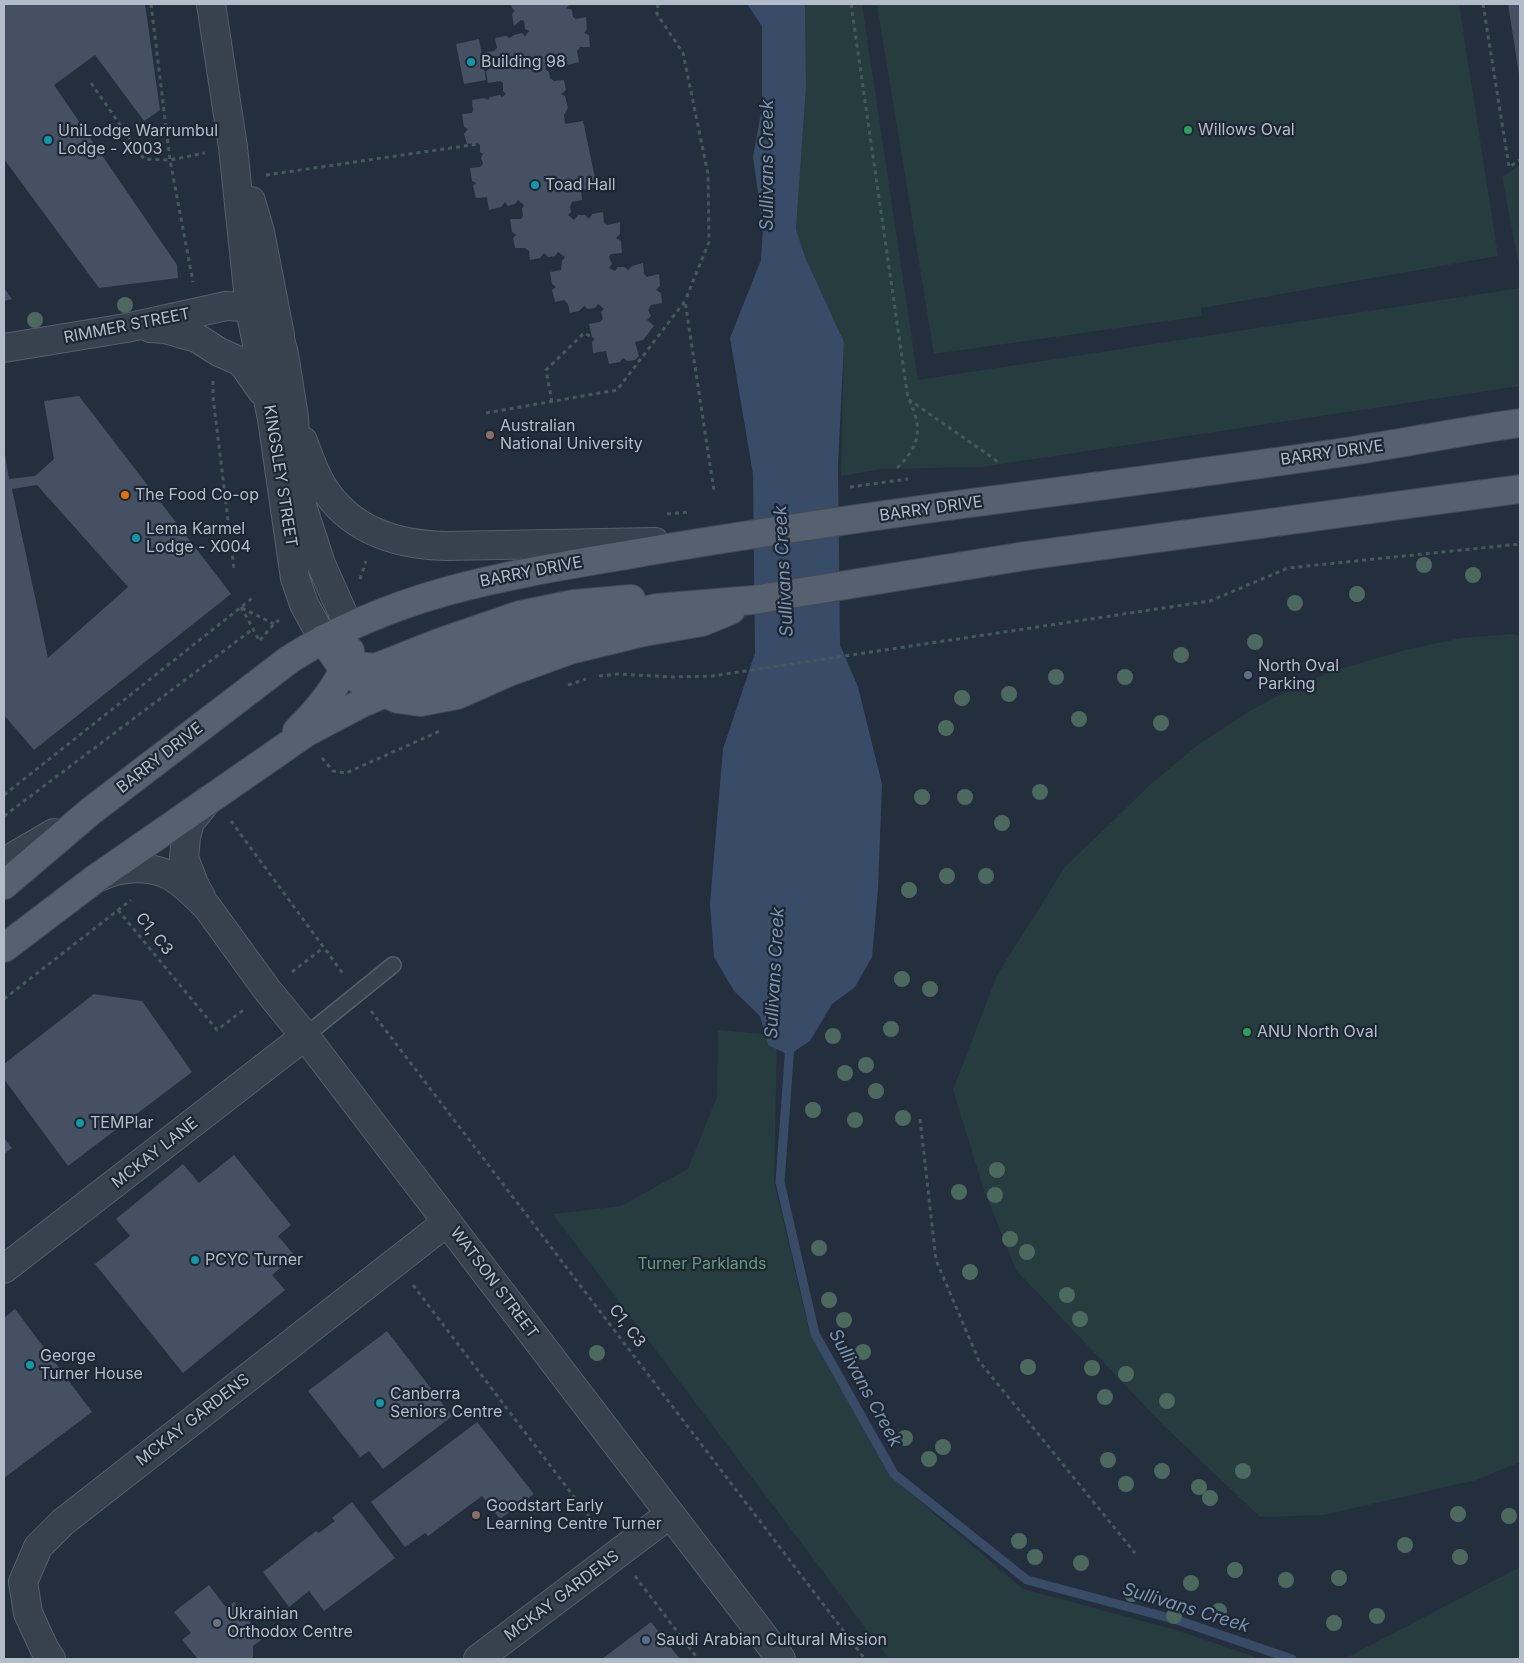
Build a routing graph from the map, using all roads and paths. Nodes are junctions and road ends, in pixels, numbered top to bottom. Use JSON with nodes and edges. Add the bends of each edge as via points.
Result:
{"nodes":[{"id":1,"x":151,"y":4,"type":"edge"},
{"id":2,"x":211,"y":4,"type":"edge"},
{"id":3,"x":658,"y":4,"type":"edge"},
{"id":4,"x":852,"y":4,"type":"edge"},
{"id":5,"x":1483,"y":4,"type":"edge"},
{"id":6,"x":91,"y":83,"type":"dead end"},
{"id":7,"x":478,"y":144,"type":"dead end"},
{"id":8,"x":233,"y":147,"type":"junction"},
{"id":9,"x":170,"y":160,"type":"junction"},
{"id":10,"x":1520,"y":160,"type":"edge"},
{"id":11,"x":264,"y":175,"type":"dead end"},
{"id":12,"x":193,"y":284,"type":"dead end"},
{"id":13,"x":685,"y":302,"type":"junction"},
{"id":14,"x":250,"y":309,"type":"junction"},
{"id":15,"x":126,"y":328,"type":"junction"},
{"id":16,"x":592,"y":337,"type":"dead end"},
{"id":17,"x":4,"y":348,"type":"edge"},
{"id":18,"x":284,"y":354,"type":"junction"},
{"id":19,"x":213,"y":374,"type":"dead end"},
{"id":20,"x":908,"y":399,"type":"junction"},
{"id":21,"x":552,"y":402,"type":"junction"},
{"id":22,"x":486,"y":413,"type":"dead end"},
{"id":23,"x":283,"y":418,"type":"junction"},
{"id":24,"x":1520,"y":423,"type":"edge"},
{"id":25,"x":1000,"y":463,"type":"dead end"},
{"id":26,"x":897,"y":468,"type":"dead end"},
{"id":27,"x":1520,"y":489,"type":"edge"},
{"id":28,"x":714,"y":491,"type":"dead end"},
{"id":29,"x":706,"y":541,"type":"junction"},
{"id":30,"x":1520,"y":544,"type":"edge"},
{"id":31,"x":234,"y":569,"type":"dead end"},
{"id":32,"x":255,"y":596,"type":"dead end"},
{"id":33,"x":753,"y":600,"type":"junction"},
{"id":34,"x":241,"y":608,"type":"junction"},
{"id":35,"x":274,"y":624,"type":"dead end"},
{"id":36,"x":349,"y":627,"type":"junction"},
{"id":37,"x":253,"y":630,"type":"junction"},
{"id":38,"x":323,"y":639,"type":"junction"},
{"id":39,"x":264,"y":648,"type":"dead end"},
{"id":40,"x":345,"y":664,"type":"junction"},
{"id":41,"x":596,"y":676,"type":"dead end"},
{"id":42,"x":587,"y":679,"type":"dead end"},
{"id":43,"x":560,"y":687,"type":"dead end"},
{"id":44,"x":384,"y":693,"type":"junction"},
{"id":45,"x":443,"y":729,"type":"dead end"},
{"id":46,"x":320,"y":756,"type":"dead end"},
{"id":47,"x":263,"y":762,"type":"junction"},
{"id":48,"x":4,"y":795,"type":"edge"},
{"id":49,"x":208,"y":800,"type":"junction"},
{"id":50,"x":91,"y":811,"type":"junction"},
{"id":51,"x":4,"y":816,"type":"edge"},
{"id":52,"x":229,"y":819,"type":"dead end"},
{"id":53,"x":4,"y":862,"type":"edge"},
{"id":54,"x":95,"y":879,"type":"junction"},
{"id":55,"x":4,"y":885,"type":"edge"},
{"id":56,"x":207,"y":907,"type":"junction"},
{"id":57,"x":4,"y":948,"type":"edge"},
{"id":58,"x":323,"y":948,"type":"junction"},
{"id":59,"x":393,"y":965,"type":"dead end"},
{"id":60,"x":345,"y":976,"type":"dead end"},
{"id":61,"x":285,"y":978,"type":"dead end"},
{"id":62,"x":4,"y":999,"type":"edge"},
{"id":63,"x":249,"y":1006,"type":"dead end"},
{"id":64,"x":369,"y":1008,"type":"dead end"},
{"id":65,"x":305,"y":1036,"type":"junction"},
{"id":66,"x":920,"y":1119,"type":"dead end"},
{"id":67,"x":447,"y":1222,"type":"junction"},
{"id":68,"x":4,"y":1269,"type":"edge"},
{"id":69,"x":410,"y":1282,"type":"dead end"},
{"id":70,"x":670,"y":1514,"type":"junction"},
{"id":71,"x":604,"y":1537,"type":"dead end"},
{"id":72,"x":1135,"y":1553,"type":"dead end"},
{"id":73,"x":633,"y":1573,"type":"dead end"},
{"id":74,"x":51,"y":1659,"type":"edge"},
{"id":75,"x":478,"y":1659,"type":"edge"},
{"id":76,"x":698,"y":1659,"type":"edge"},
{"id":77,"x":781,"y":1659,"type":"edge"},
{"id":78,"x":865,"y":1659,"type":"edge"}],
"edges":[{"from":1,"to":9,"type":"path"},
{"from":2,"to":8,"type":"street","name":"KINGSLEY STREET"},
{"from":3,"to":13,"type":"path","via":[[657,14],[683,53],[708,174],[709,242]]},
{"from":4,"to":20,"type":"path"},
{"from":5,"to":10,"type":"path","via":[[1509,167]]},
{"from":6,"to":9,"type":"path","via":[[144,159]]},
{"from":7,"to":11,"type":"path"},
{"from":8,"to":9,"type":"path"},
{"from":8,"to":14,"type":"street","name":"KINGSLEY STREET"},
{"from":8,"to":18,"type":"street","name":"KINGSLEY STREET","via":[[260,232]]},
{"from":9,"to":12,"type":"path"},
{"from":13,"to":21,"type":"path","via":[[617,390]]},
{"from":13,"to":28,"type":"path"},
{"from":14,"to":15,"type":"street","name":"RIMMER STREET","via":[[226,306]]},
{"from":14,"to":18,"type":"street","name":"KINGSLEY STREET","via":[[271,323]]},
{"from":14,"to":23,"type":"street","name":"KINGSLEY STREET"},
{"from":15,"to":17,"type":"street","name":"RIMMER STREET"},
{"from":15,"to":23,"type":"street","via":[[165,329],[184,334],[238,360]]},
{"from":16,"to":21,"type":"path","via":[[584,333],[546,370]]},
{"from":18,"to":23,"type":"street","name":"KINGSLEY STREET"},
{"from":19,"to":31,"type":"path"},
{"from":20,"to":25,"type":"path"},
{"from":20,"to":26,"type":"path","via":[[915,413],[918,434],[915,446]]},
{"from":21,"to":22,"type":"path"},
{"from":23,"to":29,"type":"street","via":[[340,508],[373,532],[392,539],[446,546]]},
{"from":23,"to":36,"type":"street","name":"KINGSLEY STREET","via":[[305,517],[321,564]]},
{"from":23,"to":38,"type":"street","name":"KINGSLEY STREET","via":[[298,591]]},
{"from":24,"to":29,"type":"main road","name":"BARRY DRIVE","via":[[1353,450]]},
{"from":27,"to":33,"type":"main road","via":[[1025,556]]},
{"from":29,"to":36,"type":"main road","name":"BARRY DRIVE","via":[[502,576],[432,595]]},
{"from":30,"to":41,"type":"path","via":[[1288,568],[1210,601],[712,676]]},
{"from":32,"to":34,"type":"path"},
{"from":33,"to":40,"type":"main road","via":[[652,598],[574,604],[512,618],[375,668]]},
{"from":33,"to":44,"type":"main road","via":[[702,622],[570,650],[442,699],[410,702]]},
{"from":34,"to":35,"type":"path"},
{"from":34,"to":37,"type":"path"},
{"from":34,"to":48,"type":"path"},
{"from":36,"to":38,"type":"main road","name":"BARRY DRIVE"},
{"from":36,"to":40,"type":"main road","via":[[351,640]]},
{"from":37,"to":39,"type":"path"},
{"from":37,"to":51,"type":"path"},
{"from":38,"to":40,"type":"main road"},
{"from":38,"to":50,"type":"main road","name":"BARRY DRIVE","via":[[275,670]]},
{"from":40,"to":44,"type":"main road","via":[[358,679]]},
{"from":40,"to":47,"type":"main road","via":[[314,714]]},
{"from":42,"to":43,"type":"path"},
{"from":44,"to":47,"type":"main road","via":[[308,732]]},
{"from":45,"to":46,"type":"path","via":[[346,773],[333,771]]},
{"from":47,"to":49,"type":"main road"},
{"from":49,"to":54,"type":"main road"},
{"from":49,"to":56,"type":"street","name":"WATSON STREET","via":[[190,822],[184,858]]},
{"from":50,"to":53,"type":"street"},
{"from":50,"to":55,"type":"main road","name":"BARRY DRIVE"},
{"from":52,"to":58,"type":"path"},
{"from":54,"to":56,"type":"street","name":"WATSON STREET","via":[[121,869],[164,873]]},
{"from":54,"to":57,"type":"main road"},
{"from":56,"to":65,"type":"street","name":"WATSON STREET"},
{"from":58,"to":60,"type":"path"},
{"from":58,"to":61,"type":"path"},
{"from":59,"to":65,"type":"lane"},
{"from":62,"to":63,"type":"path","name":"C1, C3","via":[[118,910],[216,1030]]},
{"from":64,"to":78,"type":"path","name":"C1, C3"},
{"from":65,"to":67,"type":"street","name":"WATSON STREET"},
{"from":65,"to":68,"type":"street","name":"MCKAY LANE"},
{"from":66,"to":72,"type":"path","via":[[936,1260],[978,1361]]},
{"from":67,"to":70,"type":"street","name":"WATSON STREET"},
{"from":67,"to":74,"type":"street","name":"MCKAY GARDENS","via":[[63,1522],[38,1547],[23,1582],[28,1613]]},
{"from":69,"to":71,"type":"path"},
{"from":70,"to":75,"type":"street","name":"MCKAY GARDENS"},
{"from":70,"to":77,"type":"street","name":"WATSON STREET"},
{"from":73,"to":76,"type":"path"}]}
